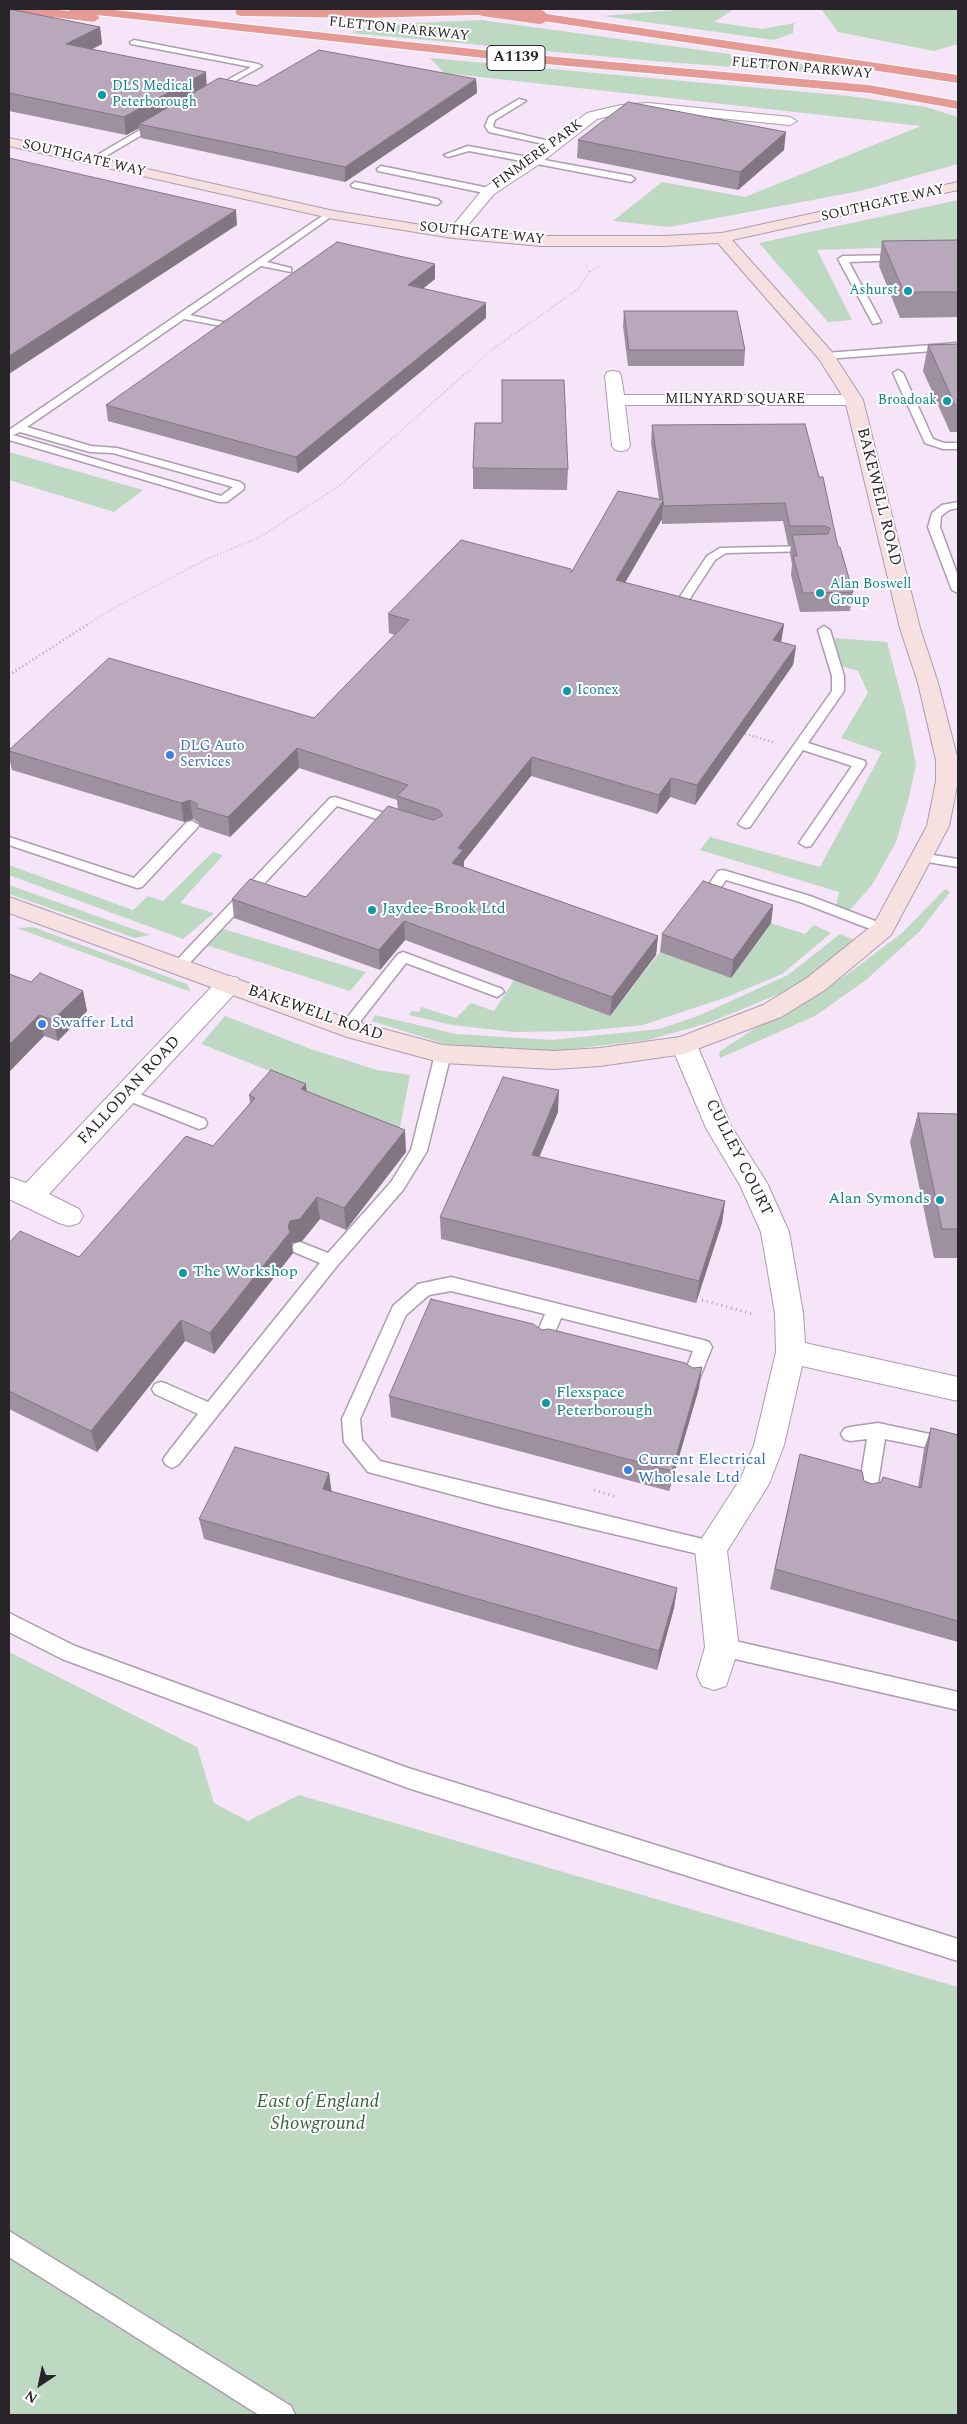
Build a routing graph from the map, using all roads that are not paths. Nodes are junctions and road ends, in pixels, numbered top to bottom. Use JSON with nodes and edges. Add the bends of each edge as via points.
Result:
{"nodes":[{"id":1,"x":18,"y":9,"type":"edge"},
{"id":2,"x":74,"y":9,"type":"edge"},
{"id":3,"x":176,"y":9,"type":"edge"},
{"id":4,"x":483,"y":9,"type":"edge"},
{"id":5,"x":195,"y":10,"type":"edge"},
{"id":6,"x":229,"y":12,"type":"dead end"},
{"id":7,"x":539,"y":13,"type":"edge"},
{"id":8,"x":134,"y":42,"type":"dead end"},
{"id":9,"x":501,"y":56,"type":"junction"},
{"id":10,"x":895,"y":70,"type":"junction"},
{"id":11,"x":958,"y":73,"type":"edge"},
{"id":12,"x":958,"y":79,"type":"edge"},
{"id":13,"x":208,"y":94,"type":"edge"},
{"id":14,"x":522,"y":101,"type":"dead end"},
{"id":15,"x":958,"y":105,"type":"edge"},
{"id":16,"x":167,"y":118,"type":"edge"},
{"id":17,"x":790,"y":121,"type":"dead end"},
{"id":18,"x":9,"y":142,"type":"edge"},
{"id":19,"x":554,"y":145,"type":"junction"},
{"id":20,"x":448,"y":155,"type":"dead end"},
{"id":21,"x":93,"y":160,"type":"junction"},
{"id":22,"x":532,"y":162,"type":"junction"},
{"id":23,"x":381,"y":169,"type":"dead end"},
{"id":24,"x":418,"y":176,"type":"junction"},
{"id":25,"x":631,"y":179,"type":"edge"},
{"id":26,"x":410,"y":182,"type":"dead end"},
{"id":27,"x":355,"y":185,"type":"edge"},
{"id":28,"x":958,"y":186,"type":"edge"},
{"id":29,"x":402,"y":188,"type":"dead end"},
{"id":30,"x":489,"y":191,"type":"junction"},
{"id":31,"x":394,"y":193,"type":"junction"},
{"id":32,"x":437,"y":202,"type":"dead end"},
{"id":33,"x":331,"y":214,"type":"junction"},
{"id":34,"x":453,"y":234,"type":"junction"},
{"id":35,"x":722,"y":238,"type":"junction"},
{"id":36,"x":910,"y":258,"type":"edge"},
{"id":37,"x":260,"y":263,"type":"junction"},
{"id":38,"x":288,"y":270,"type":"dead end"},
{"id":39,"x":183,"y":316,"type":"junction"},
{"id":40,"x":876,"y":322,"type":"dead end"},
{"id":41,"x":229,"y":326,"type":"edge"},
{"id":42,"x":958,"y":346,"type":"edge"},
{"id":43,"x":826,"y":356,"type":"junction"},
{"id":44,"x":898,"y":373,"type":"dead end"},
{"id":45,"x":613,"y":376,"type":"dead end"},
{"id":46,"x":616,"y":400,"type":"junction"},
{"id":47,"x":854,"y":400,"type":"junction"},
{"id":48,"x":19,"y":428,"type":"junction"},
{"id":49,"x":9,"y":436,"type":"edge"},
{"id":50,"x":621,"y":446,"type":"dead end"},
{"id":51,"x":958,"y":446,"type":"edge"},
{"id":52,"x":958,"y":505,"type":"edge"},
{"id":53,"x":821,"y":549,"type":"edge"},
{"id":54,"x":958,"y":590,"type":"edge"},
{"id":55,"x":685,"y":598,"type":"edge"},
{"id":56,"x":824,"y":630,"type":"dead end"},
{"id":57,"x":798,"y":747,"type":"junction"},
{"id":58,"x":953,"y":768,"type":"edge"},
{"id":59,"x":745,"y":824,"type":"dead end"},
{"id":60,"x":192,"y":825,"type":"edge"},
{"id":61,"x":416,"y":828,"type":"edge"},
{"id":62,"x":9,"y":841,"type":"edge"},
{"id":63,"x":806,"y":843,"type":"dead end"},
{"id":64,"x":920,"y":857,"type":"junction"},
{"id":65,"x":958,"y":864,"type":"edge"},
{"id":66,"x":712,"y":890,"type":"edge"},
{"id":67,"x":9,"y":905,"type":"edge"},
{"id":68,"x":883,"y":929,"type":"junction"},
{"id":69,"x":179,"y":966,"type":"junction"},
{"id":70,"x":229,"y":984,"type":"junction"},
{"id":71,"x":497,"y":992,"type":"dead end"},
{"id":72,"x":347,"y":1028,"type":"junction"},
{"id":73,"x":684,"y":1045,"type":"junction"},
{"id":74,"x":443,"y":1054,"type":"junction"},
{"id":75,"x":126,"y":1094,"type":"junction"},
{"id":76,"x":199,"y":1123,"type":"dead end"},
{"id":77,"x":19,"y":1192,"type":"edge"},
{"id":78,"x":70,"y":1216,"type":"dead end"},
{"id":79,"x":300,"y":1248,"type":"edge"},
{"id":80,"x":332,"y":1261,"type":"junction"},
{"id":81,"x":555,"y":1311,"type":"junction"},
{"id":82,"x":542,"y":1343,"type":"edge"},
{"id":83,"x":791,"y":1352,"type":"junction"},
{"id":84,"x":691,"y":1380,"type":"edge"},
{"id":85,"x":161,"y":1389,"type":"dead end"},
{"id":86,"x":958,"y":1389,"type":"edge"},
{"id":87,"x":211,"y":1412,"type":"junction"},
{"id":88,"x":878,"y":1430,"type":"junction"},
{"id":89,"x":850,"y":1434,"type":"dead end"},
{"id":90,"x":958,"y":1447,"type":"edge"},
{"id":91,"x":172,"y":1460,"type":"dead end"},
{"id":92,"x":867,"y":1495,"type":"edge"},
{"id":93,"x":711,"y":1549,"type":"junction"},
{"id":94,"x":9,"y":1622,"type":"edge"},
{"id":95,"x":718,"y":1661,"type":"joint"},
{"id":96,"x":958,"y":1701,"type":"edge"},
{"id":97,"x":958,"y":1950,"type":"edge"},
{"id":98,"x":9,"y":2243,"type":"edge"},
{"id":99,"x":282,"y":2415,"type":"edge"}],
"edges":[{"from":1,"to":9,"type":"highway"},
{"from":2,"to":9,"type":"highway","name":"FLETTON PARKWAY","number":"A1139"},
{"from":3,"to":5,"type":"highway"},
{"from":4,"to":7,"type":"highway","name":"FLETTON PARKWAY","bridge":true},
{"from":6,"to":7,"type":"highway"},
{"from":7,"to":10,"type":"highway","name":"FLETTON PARKWAY"},
{"from":8,"to":13,"type":"lane","via":[[258,66]]},
{"from":9,"to":15,"type":"highway","name":"FLETTON PARKWAY","number":"A1139","via":[[869,89]]},
{"from":10,"to":11,"type":"highway"},
{"from":10,"to":12,"type":"highway","name":"FLETTON PARKWAY"},
{"from":14,"to":19,"type":"lane","via":[[492,119],[489,126],[492,130]]},
{"from":16,"to":21,"type":"lane"},
{"from":17,"to":19,"type":"street","name":"FINMERE PARK","via":[[648,108],[621,110],[592,116]]},
{"from":18,"to":21,"type":"street","name":"SOUTHGATE WAY"},
{"from":19,"to":22,"type":"street","name":"FINMERE PARK"},
{"from":20,"to":22,"type":"lane","via":[[468,148]]},
{"from":21,"to":33,"type":"street","name":"SOUTHGATE WAY"},
{"from":22,"to":25,"type":"lane"},
{"from":22,"to":30,"type":"street","name":"FINMERE PARK"},
{"from":23,"to":24,"type":"lane"},
{"from":24,"to":26,"type":"lane"},
{"from":24,"to":30,"type":"lane"},
{"from":27,"to":31,"type":"lane"},
{"from":28,"to":35,"type":"street","name":"SOUTHGATE WAY"},
{"from":29,"to":31,"type":"lane"},
{"from":30,"to":34,"type":"street","name":"FINMERE PARK"},
{"from":31,"to":32,"type":"lane"},
{"from":33,"to":34,"type":"street","name":"SOUTHGATE WAY"},
{"from":33,"to":37,"type":"lane"},
{"from":34,"to":35,"type":"street","name":"SOUTHGATE WAY","via":[[541,241],[664,242]]},
{"from":35,"to":43,"type":"street","name":"BAKEWELL ROAD"},
{"from":36,"to":40,"type":"lane","via":[[843,259]]},
{"from":37,"to":38,"type":"lane"},
{"from":37,"to":39,"type":"lane"},
{"from":39,"to":41,"type":"lane"},
{"from":39,"to":48,"type":"lane"},
{"from":42,"to":43,"type":"lane"},
{"from":43,"to":47,"type":"street","name":"BAKEWELL ROAD"},
{"from":44,"to":51,"type":"lane","via":[[929,441],[943,446]]},
{"from":45,"to":46,"type":"street"},
{"from":46,"to":47,"type":"street","name":"MILNYARD SQUARE"},
{"from":46,"to":50,"type":"street"},
{"from":47,"to":58,"type":"street","name":"BAKEWELL ROAD","via":[[910,628]]},
{"from":48,"to":49,"type":"lane"},
{"from":48,"to":49,"type":"lane","via":[[90,449],[113,450],[240,487],[223,500]]},
{"from":52,"to":54,"type":"lane","via":[[946,507],[936,515],[934,527]]},
{"from":53,"to":55,"type":"lane","via":[[724,550],[711,558]]},
{"from":56,"to":57,"type":"lane","via":[[838,676],[838,691]]},
{"from":57,"to":59,"type":"lane"},
{"from":57,"to":63,"type":"lane","via":[[860,764]]},
{"from":58,"to":64,"type":"street","name":"BAKEWELL ROAD","via":[[947,781],[938,826]]},
{"from":60,"to":62,"type":"lane","via":[[137,884]]},
{"from":61,"to":69,"type":"lane","via":[[334,801]]},
{"from":64,"to":65,"type":"lane"},
{"from":64,"to":68,"type":"street","name":"BAKEWELL ROAD"},
{"from":66,"to":68,"type":"lane","via":[[723,874],[805,899]]},
{"from":67,"to":69,"type":"street","name":"BAKEWELL ROAD"},
{"from":68,"to":73,"type":"street","name":"BAKEWELL ROAD","via":[[816,984],[772,1012]]},
{"from":69,"to":70,"type":"street","name":"BAKEWELL ROAD"},
{"from":70,"to":72,"type":"street","name":"BAKEWELL ROAD"},
{"from":70,"to":75,"type":"street","name":"FALLODAN ROAD"},
{"from":71,"to":72,"type":"lane","via":[[403,957]]},
{"from":72,"to":74,"type":"street","name":"BAKEWELL ROAD"},
{"from":73,"to":74,"type":"street","name":"BAKEWELL ROAD","via":[[554,1060]]},
{"from":73,"to":83,"type":"street","name":"CULLEY COURT","via":[[719,1128],[753,1183],[775,1232],[790,1313]]},
{"from":74,"to":80,"type":"lane","via":[[419,1152]]},
{"from":75,"to":76,"type":"lane"},
{"from":75,"to":77,"type":"street","name":"FALLODAN ROAD"},
{"from":77,"to":78,"type":"street","name":"FALLODAN ROAD"},
{"from":79,"to":80,"type":"lane"},
{"from":80,"to":87,"type":"lane"},
{"from":81,"to":82,"type":"lane"},
{"from":81,"to":84,"type":"lane","via":[[702,1347]]},
{"from":81,"to":93,"type":"lane","via":[[451,1284],[424,1289],[399,1311],[351,1419],[353,1442],[374,1467]]},
{"from":83,"to":86,"type":"street"},
{"from":83,"to":93,"type":"street","name":"CULLEY COURT","via":[[768,1445],[754,1484]]},
{"from":85,"to":87,"type":"lane"},
{"from":87,"to":91,"type":"lane"},
{"from":88,"to":89,"type":"lane"},
{"from":88,"to":90,"type":"lane"},
{"from":88,"to":92,"type":"lane"},
{"from":93,"to":95,"type":"street"},
{"from":94,"to":97,"type":"lane","via":[[69,1653],[408,1778]]},
{"from":95,"to":96,"type":"lane"},
{"from":98,"to":99,"type":"lane"}]}
